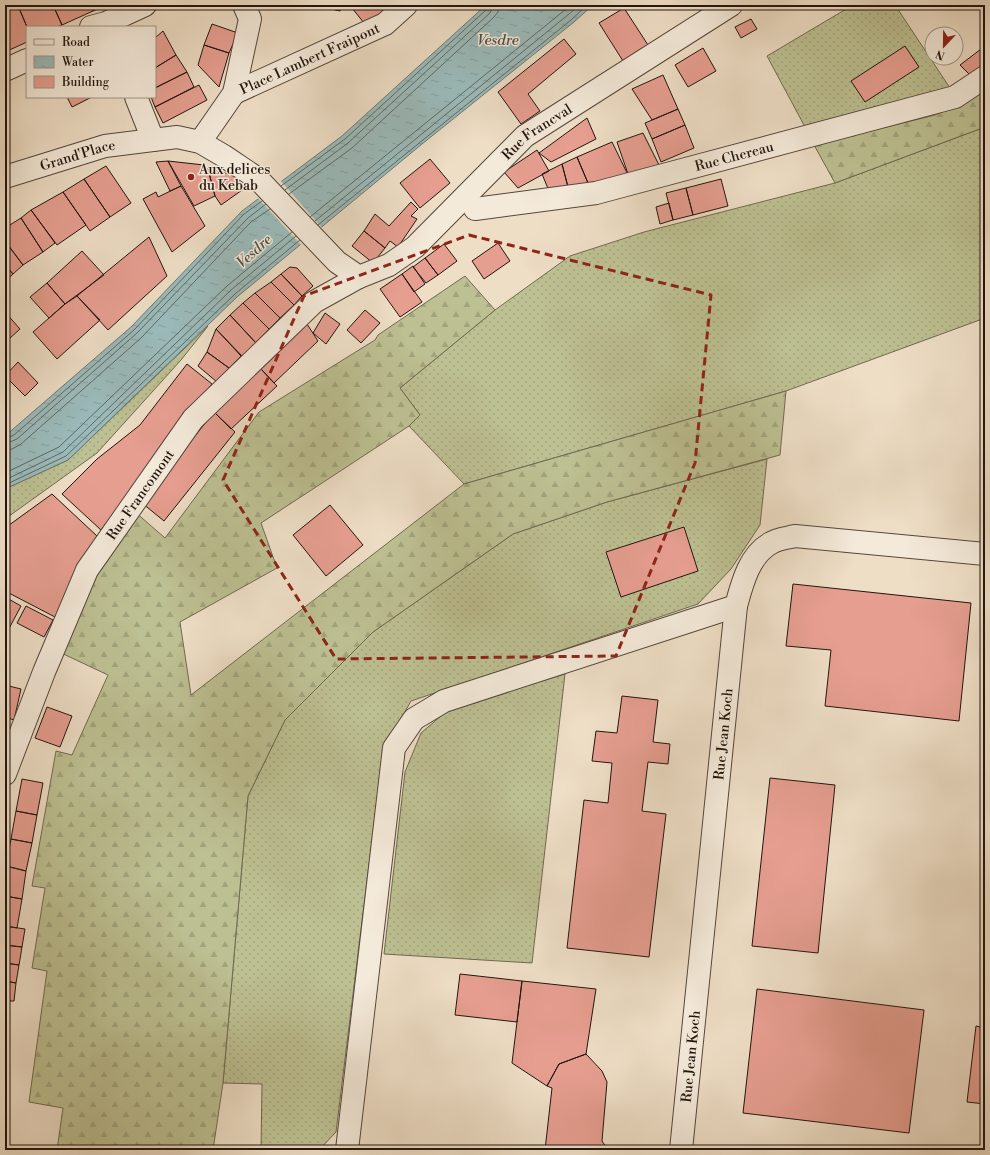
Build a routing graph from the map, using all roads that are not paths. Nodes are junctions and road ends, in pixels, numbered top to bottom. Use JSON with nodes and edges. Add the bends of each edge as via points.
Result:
{"nodes":[{"id":1,"x":145,"y":5,"type":"edge"},
{"id":2,"x":244,"y":5,"type":"edge"},
{"id":3,"x":406,"y":5,"type":"edge"},
{"id":4,"x":731,"y":5,"type":"edge"},
{"id":5,"x":101,"y":26,"type":"edge"},
{"id":6,"x":26,"y":60,"type":"edge"},
{"id":7,"x":5,"y":70,"type":"edge"},
{"id":8,"x":985,"y":77,"type":"edge"},
{"id":9,"x":234,"y":93,"type":"junction"},
{"id":10,"x":136,"y":98,"type":"edge"},
{"id":11,"x":153,"y":140,"type":"junction"},
{"id":12,"x":200,"y":142,"type":"junction"},
{"id":13,"x":5,"y":177,"type":"edge"},
{"id":14,"x":475,"y":209,"type":"dead end"},
{"id":15,"x":359,"y":277,"type":"junction"},
{"id":16,"x":985,"y":554,"type":"edge"},
{"id":17,"x":736,"y":606,"type":"junction"},
{"id":18,"x":5,"y":774,"type":"edge"},
{"id":19,"x":347,"y":1150,"type":"edge"},
{"id":20,"x":681,"y":1150,"type":"edge"}],
"edges":[{"from":1,"to":5,"type":"street"},
{"from":2,"to":9,"type":"street","name":"Place Lambert Fraipont","via":[[250,19]]},
{"from":3,"to":9,"type":"street","name":"Place Lambert Fraipont","via":[[385,24]]},
{"from":4,"to":15,"type":"street","name":"Rue Francval","via":[[525,136],[415,247],[388,265]]},
{"from":6,"to":7,"type":"street"},
{"from":8,"to":14,"type":"street","name":"Rue Chereau","via":[[955,97],[596,193]]},
{"from":9,"to":12,"type":"street","name":"Place Lambert Fraipont"},
{"from":10,"to":11,"type":"street"},
{"from":11,"to":12,"type":"street","name":"Grand'Place","via":[[177,137]]},
{"from":11,"to":13,"type":"street","name":"Grand'Place","via":[[105,146]]},
{"from":12,"to":15,"type":"street","name":"Grand'Place","via":[[258,179],[337,262]]},
{"from":15,"to":18,"type":"street","name":"Rue Francomont","via":[[314,302],[193,419],[87,570]]},
{"from":16,"to":17,"type":"street","name":"Rue Jean Koch","via":[[794,536],[772,542],[759,552],[744,578]]},
{"from":17,"to":19,"type":"street","via":[[444,701],[414,719],[394,748]]},
{"from":17,"to":20,"type":"street","name":"Rue Jean Koch"}]}
